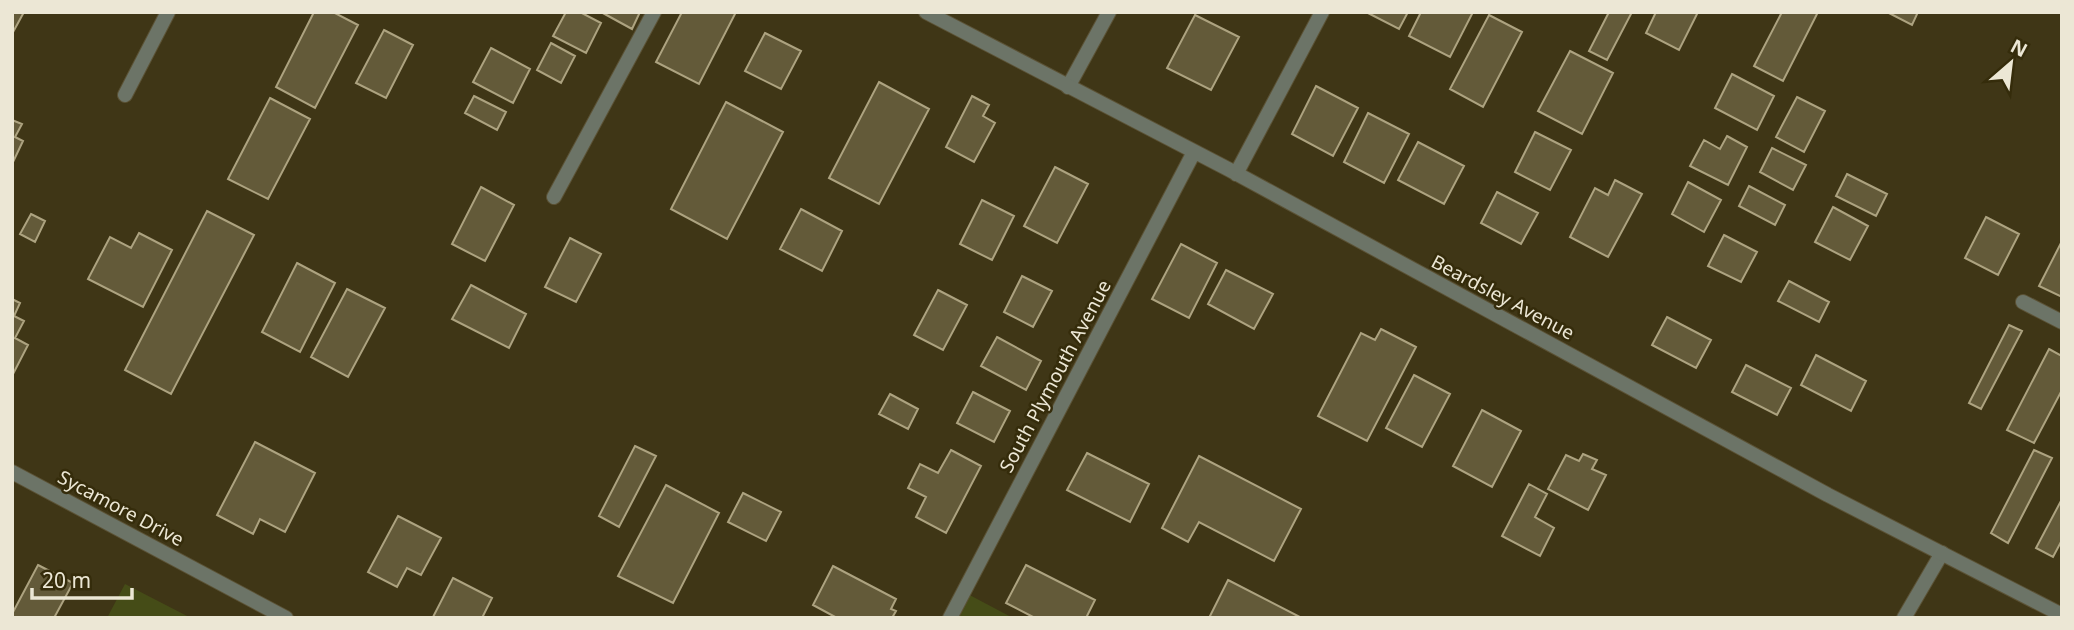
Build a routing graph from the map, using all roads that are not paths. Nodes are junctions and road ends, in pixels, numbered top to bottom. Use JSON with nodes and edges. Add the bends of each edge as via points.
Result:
{"nodes":[{"id":1,"x":168,"y":12,"type":"edge"},
{"id":2,"x":654,"y":12,"type":"edge"},
{"id":3,"x":926,"y":12,"type":"edge"},
{"id":4,"x":1109,"y":12,"type":"edge"},
{"id":5,"x":1322,"y":12,"type":"edge"},
{"id":6,"x":1068,"y":87,"type":"junction"},
{"id":7,"x":125,"y":95,"type":"dead end"},
{"id":8,"x":1194,"y":152,"type":"junction"},
{"id":9,"x":1236,"y":174,"type":"junction"},
{"id":10,"x":554,"y":197,"type":"dead end"},
{"id":11,"x":2023,"y":302,"type":"dead end"},
{"id":12,"x":2062,"y":322,"type":"edge"},
{"id":13,"x":12,"y":472,"type":"edge"},
{"id":14,"x":1942,"y":554,"type":"junction"},
{"id":15,"x":2062,"y":615,"type":"edge"},
{"id":16,"x":286,"y":618,"type":"edge"},
{"id":17,"x":950,"y":618,"type":"edge"},
{"id":18,"x":1904,"y":618,"type":"edge"}],
"edges":[{"from":1,"to":7,"type":"street"},
{"from":2,"to":10,"type":"street"},
{"from":3,"to":6,"type":"street","name":"Beardsley Avenue"},
{"from":4,"to":6,"type":"street"},
{"from":5,"to":9,"type":"street"},
{"from":6,"to":8,"type":"street","name":"Beardsley Avenue"},
{"from":8,"to":9,"type":"street","name":"Beardsley Avenue"},
{"from":8,"to":17,"type":"street","name":"South Plymouth Avenue"},
{"from":9,"to":14,"type":"street","name":"Beardsley Avenue"},
{"from":11,"to":12,"type":"street"},
{"from":13,"to":16,"type":"street","name":"Sycamore Drive"},
{"from":14,"to":15,"type":"street","name":"Beardsley Avenue"},
{"from":14,"to":18,"type":"street"}]}
